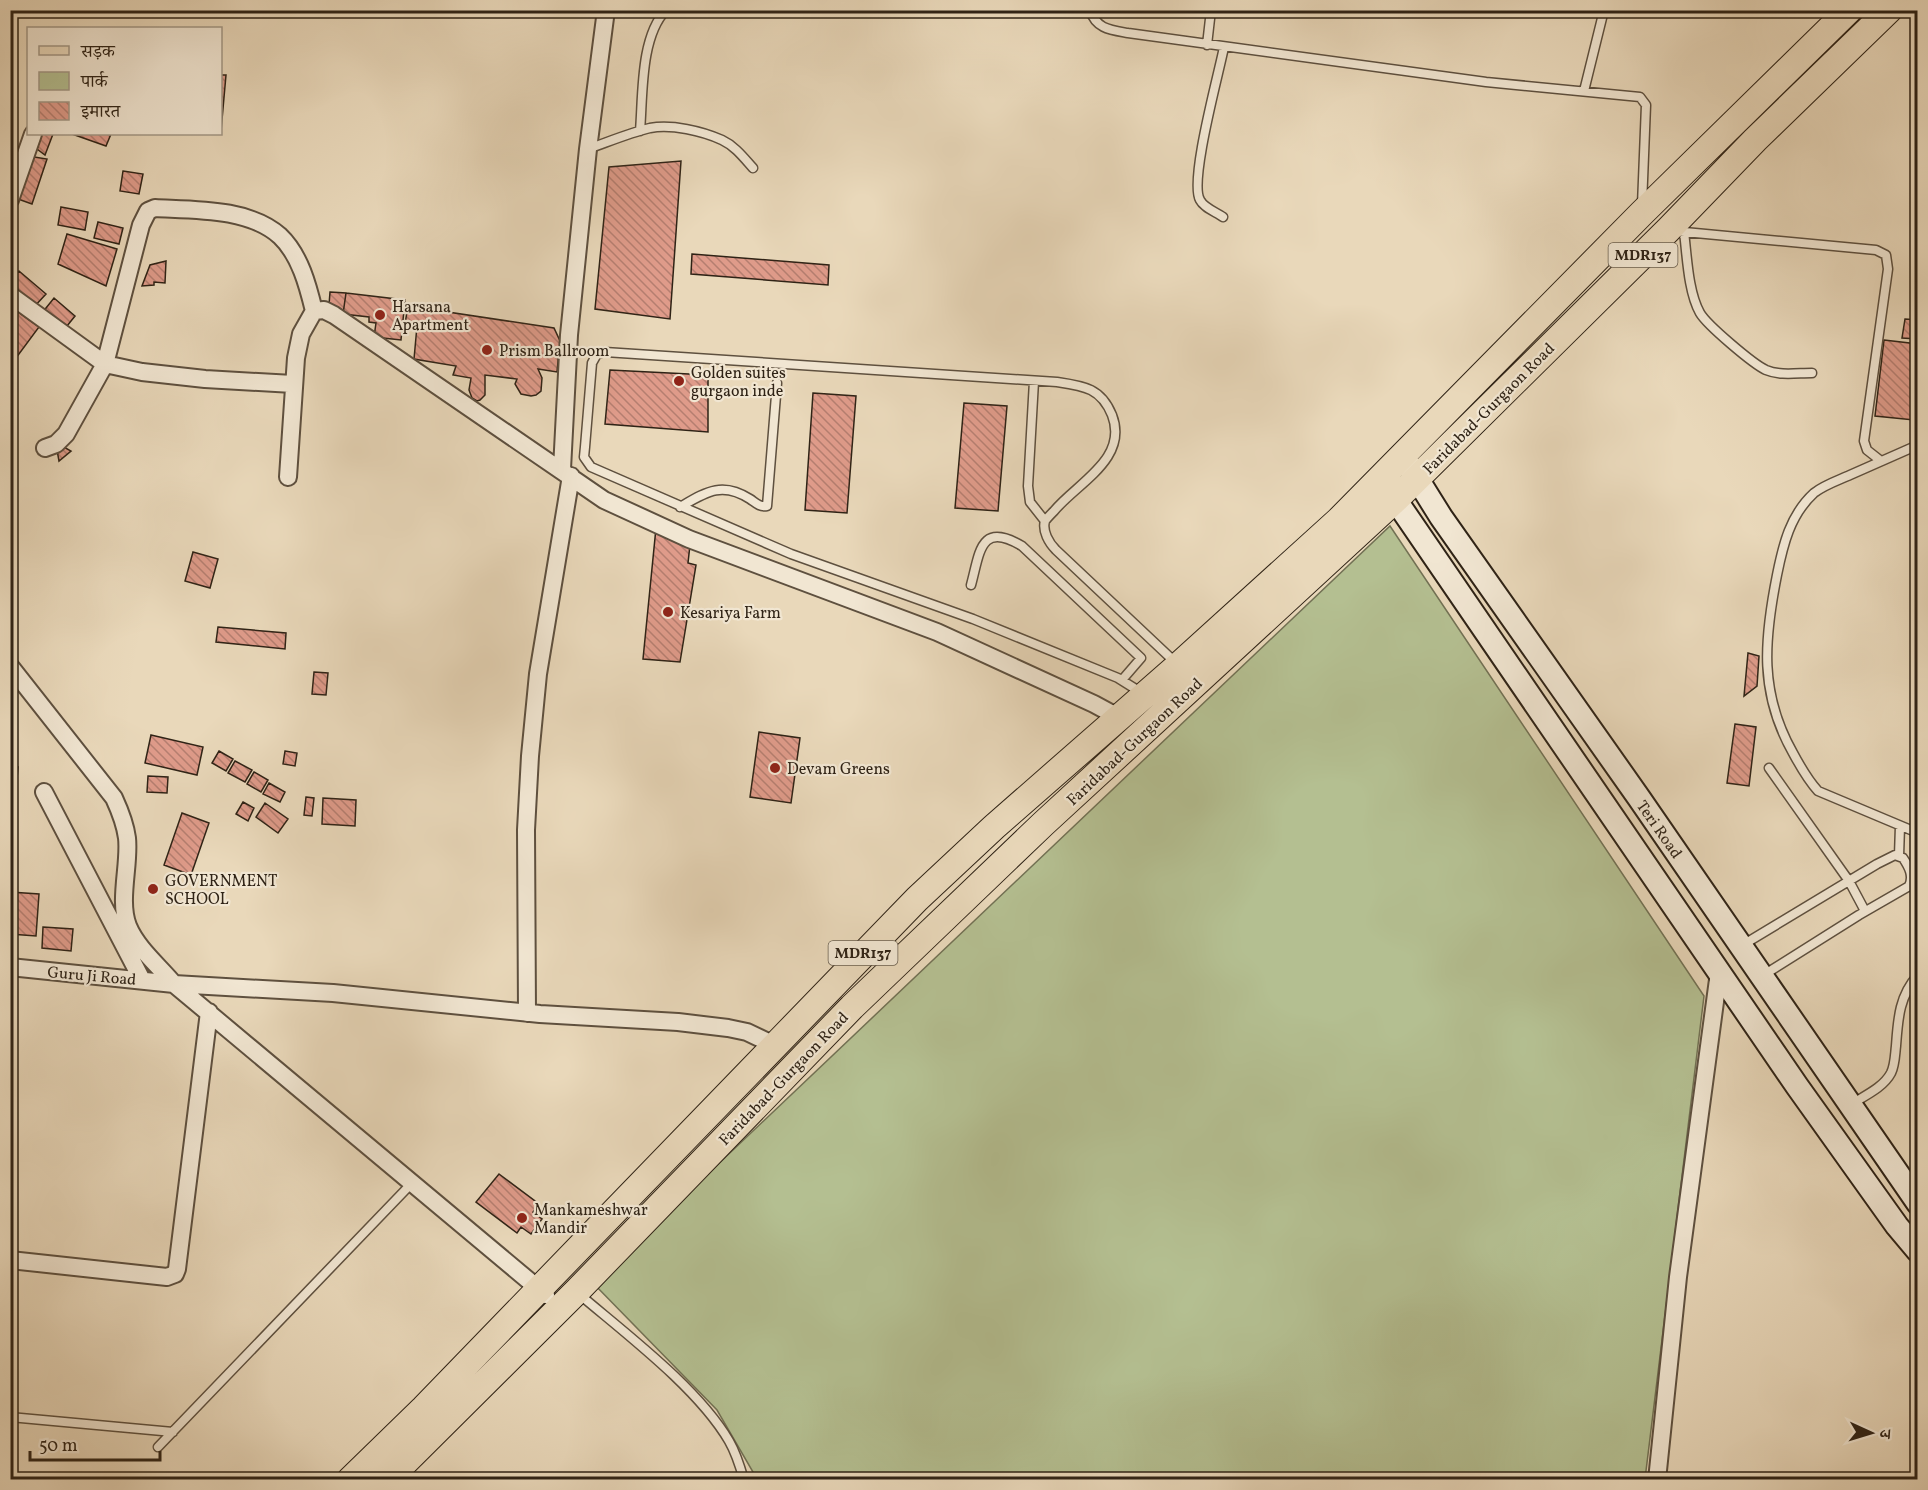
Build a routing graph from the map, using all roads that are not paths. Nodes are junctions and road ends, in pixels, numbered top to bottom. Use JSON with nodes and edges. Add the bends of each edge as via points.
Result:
{"nodes":[{"id":1,"x":606,"y":10,"type":"edge"},
{"id":2,"x":666,"y":10,"type":"edge"},
{"id":3,"x":1090,"y":10,"type":"edge"},
{"id":4,"x":1210,"y":10,"type":"edge"},
{"id":5,"x":1604,"y":10,"type":"edge"},
{"id":6,"x":1849,"y":10,"type":"edge"},
{"id":7,"x":1889,"y":10,"type":"edge"},
{"id":8,"x":1208,"y":45,"type":"junction"},
{"id":9,"x":1224,"y":47,"type":"junction"},
{"id":10,"x":1584,"y":91,"type":"junction"},
{"id":11,"x":640,"y":131,"type":"junction"},
{"id":12,"x":33,"y":135,"type":"edge"},
{"id":13,"x":588,"y":149,"type":"junction"},
{"id":14,"x":753,"y":168,"type":"dead end"},
{"id":15,"x":10,"y":200,"type":"edge"},
{"id":16,"x":1642,"y":213,"type":"junction"},
{"id":17,"x":1223,"y":217,"type":"dead end"},
{"id":18,"x":1676,"y":231,"type":"junction"},
{"id":19,"x":10,"y":295,"type":"edge"},
{"id":20,"x":314,"y":311,"type":"junction"},
{"id":21,"x":105,"y":364,"type":"junction"},
{"id":22,"x":1812,"y":373,"type":"dead end"},
{"id":23,"x":1034,"y":381,"type":"junction"},
{"id":24,"x":777,"y":383,"type":"dead end"},
{"id":25,"x":293,"y":384,"type":"junction"},
{"id":26,"x":1917,"y":445,"type":"edge"},
{"id":27,"x":45,"y":448,"type":"dead end"},
{"id":28,"x":1403,"y":455,"type":"junction"},
{"id":29,"x":1881,"y":461,"type":"junction"},
{"id":30,"x":566,"y":473,"type":"junction"},
{"id":31,"x":288,"y":477,"type":"dead end"},
{"id":32,"x":1380,"y":478,"type":"junction"},
{"id":33,"x":1416,"y":478,"type":"junction"},
{"id":34,"x":1396,"y":500,"type":"junction"},
{"id":35,"x":680,"y":507,"type":"junction"},
{"id":36,"x":1046,"y":521,"type":"junction"},
{"id":37,"x":971,"y":585,"type":"dead end"},
{"id":38,"x":1179,"y":665,"type":"junction"},
{"id":39,"x":10,"y":666,"type":"edge"},
{"id":40,"x":1122,"y":680,"type":"junction"},
{"id":41,"x":1143,"y":694,"type":"junction"},
{"id":42,"x":1118,"y":717,"type":"junction"},
{"id":43,"x":1769,"y":768,"type":"dead end"},
{"id":44,"x":44,"y":792,"type":"dead end"},
{"id":45,"x":1900,"y":826,"type":"junction"},
{"id":46,"x":1917,"y":833,"type":"edge"},
{"id":47,"x":1899,"y":856,"type":"junction"},
{"id":48,"x":1849,"y":881,"type":"junction"},
{"id":49,"x":1917,"y":881,"type":"edge"},
{"id":50,"x":1909,"y":886,"type":"junction"},
{"id":51,"x":1865,"y":911,"type":"junction"},
{"id":52,"x":1741,"y":946,"type":"junction"},
{"id":53,"x":10,"y":967,"type":"edge"},
{"id":54,"x":1719,"y":972,"type":"junction"},
{"id":55,"x":1917,"y":975,"type":"edge"},
{"id":56,"x":1762,"y":977,"type":"junction"},
{"id":57,"x":142,"y":980,"type":"junction"},
{"id":58,"x":174,"y":984,"type":"junction"},
{"id":59,"x":209,"y":1012,"type":"junction"},
{"id":60,"x":527,"y":1013,"type":"junction"},
{"id":61,"x":774,"y":1045,"type":"junction"},
{"id":62,"x":1850,"y":1105,"type":"junction"},
{"id":63,"x":412,"y":1183,"type":"junction"},
{"id":64,"x":1917,"y":1203,"type":"edge"},
{"id":65,"x":1917,"y":1251,"type":"edge"},
{"id":66,"x":10,"y":1260,"type":"edge"},
{"id":67,"x":538,"y":1289,"type":"junction"},
{"id":68,"x":568,"y":1299,"type":"junction"},
{"id":69,"x":10,"y":1417,"type":"edge"},
{"id":70,"x":173,"y":1432,"type":"junction"},
{"id":71,"x":158,"y":1447,"type":"dead end"},
{"id":72,"x":350,"y":1479,"type":"edge"},
{"id":73,"x":387,"y":1479,"type":"edge"},
{"id":74,"x":744,"y":1479,"type":"edge"},
{"id":75,"x":1656,"y":1479,"type":"edge"}],
"edges":[{"from":1,"to":13,"type":"street"},
{"from":2,"to":11,"type":"lane","via":[[652,36],[646,59]]},
{"from":3,"to":8,"type":"lane","via":[[1103,28]]},
{"from":4,"to":8,"type":"lane"},
{"from":5,"to":10,"type":"lane"},
{"from":6,"to":16,"type":"main road","name":"Faridabad-Gurgaon Road","number":"MDR137"},
{"from":7,"to":18,"type":"main road","name":"Faridabad-Gurgaon Road","number":"MDR137","via":[[1755,140]]},
{"from":8,"to":9,"type":"lane"},
{"from":9,"to":10,"type":"lane"},
{"from":9,"to":17,"type":"lane","via":[[1198,184],[1200,200]]},
{"from":10,"to":16,"type":"lane","via":[[1644,99]]},
{"from":11,"to":13,"type":"lane"},
{"from":11,"to":14,"type":"lane","via":[[669,127],[696,132],[723,141]]},
{"from":12,"to":15,"type":"street"},
{"from":13,"to":30,"type":"street","via":[[569,335]]},
{"from":16,"to":28,"type":"main road","name":"Faridabad-Gurgaon Road","number":"MDR137"},
{"from":18,"to":22,"type":"lane","via":[[1693,295],[1700,313],[1710,324],[1766,370],[1779,374]]},
{"from":18,"to":29,"type":"lane","via":[[1876,250],[1886,255],[1888,269],[1864,441],[1867,450]]},
{"from":18,"to":33,"type":"main road","name":"Faridabad-Gurgaon Road","number":"MDR137"},
{"from":19,"to":21,"type":"street"},
{"from":20,"to":21,"type":"street","via":[[307,283],[279,235],[262,224],[226,212],[155,208],[148,211],[141,225]]},
{"from":20,"to":25,"type":"street","via":[[301,334]]},
{"from":20,"to":30,"type":"street","via":[[334,315]]},
{"from":21,"to":25,"type":"street","via":[[205,379]]},
{"from":21,"to":27,"type":"street","via":[[66,434],[57,444]]},
{"from":23,"to":35,"type":"lane","via":[[597,354],[592,363],[585,457],[591,467]]},
{"from":23,"to":36,"type":"lane","via":[[1028,486],[1030,502]]},
{"from":23,"to":36,"type":"lane","via":[[1083,386],[1100,394],[1114,420],[1113,449],[1107,460]]},
{"from":24,"to":35,"type":"lane","via":[[767,506],[727,489],[714,490]]},
{"from":25,"to":31,"type":"street"},
{"from":26,"to":29,"type":"lane"},
{"from":28,"to":32,"type":"main road","name":"Faridabad-Gurgaon Road","number":"MDR137"},
{"from":28,"to":33,"type":"street","name":"Teri Road"},
{"from":29,"to":45,"type":"lane","via":[[1815,492],[1797,512],[1784,540],[1769,616],[1767,664],[1778,724],[1808,780],[1818,791]]},
{"from":30,"to":42,"type":"street","via":[[604,500],[689,539],[937,632]]},
{"from":30,"to":60,"type":"street","via":[[530,756],[526,830]]},
{"from":32,"to":34,"type":"street"},
{"from":32,"to":38,"type":"main road","name":"Faridabad-Gurgaon Road","number":"MDR137"},
{"from":33,"to":34,"type":"main road","name":"Faridabad-Gurgaon Road","number":"MDR137"},
{"from":33,"to":52,"type":"street","name":"Teri Road"},
{"from":34,"to":54,"type":"street"},
{"from":34,"to":68,"type":"main road","name":"Faridabad-Gurgaon Road","number":"MDR137","via":[[939,922]]},
{"from":35,"to":40,"type":"lane","via":[[791,554],[972,619]]},
{"from":36,"to":38,"type":"lane","via":[[1045,534],[1052,547]]},
{"from":37,"to":40,"type":"lane","via":[[981,545],[988,538],[998,536],[1022,546],[1140,658]]},
{"from":38,"to":41,"type":"main road","name":"Faridabad-Gurgaon Road","number":"MDR137"},
{"from":39,"to":58,"type":"street","via":[[114,798],[124,820],[127,840],[127,924]]},
{"from":40,"to":41,"type":"lane"},
{"from":41,"to":42,"type":"main road","name":"Faridabad-Gurgaon Road","number":"MDR137"},
{"from":42,"to":61,"type":"main road","name":"Faridabad-Gurgaon Road","number":"MDR137","via":[[917,899]]},
{"from":43,"to":48,"type":"lane"},
{"from":44,"to":57,"type":"street"},
{"from":45,"to":46,"type":"lane"},
{"from":45,"to":47,"type":"lane"},
{"from":47,"to":48,"type":"lane"},
{"from":47,"to":50,"type":"lane","via":[[1911,873]]},
{"from":48,"to":51,"type":"lane"},
{"from":48,"to":52,"type":"lane"},
{"from":49,"to":50,"type":"lane"},
{"from":50,"to":51,"type":"lane"},
{"from":51,"to":56,"type":"lane"},
{"from":52,"to":56,"type":"street","name":"Teri Road"},
{"from":53,"to":57,"type":"street","name":"Guru Ji Road"},
{"from":54,"to":65,"type":"street"},
{"from":54,"to":75,"type":"street","via":[[1678,1277]]},
{"from":55,"to":62,"type":"lane","via":[[1899,1009],[1891,1073],[1881,1085]]},
{"from":56,"to":62,"type":"street","name":"Teri Road"},
{"from":57,"to":58,"type":"street","name":"Guru Ji Road"},
{"from":58,"to":59,"type":"street"},
{"from":58,"to":60,"type":"street","name":"Guru Ji Road","via":[[333,993]]},
{"from":59,"to":63,"type":"street"},
{"from":59,"to":66,"type":"street","via":[[175,1274],[167,1277]]},
{"from":60,"to":61,"type":"street","name":"Guru Ji Road","via":[[728,1028]]},
{"from":61,"to":67,"type":"main road","name":"Faridabad-Gurgaon Road","number":"MDR137"},
{"from":62,"to":64,"type":"street","name":"Teri Road"},
{"from":63,"to":67,"type":"street"},
{"from":63,"to":70,"type":"lane"},
{"from":67,"to":68,"type":"street"},
{"from":67,"to":72,"type":"main road","name":"Faridabad-Gurgaon Road","number":"MDR137"},
{"from":68,"to":73,"type":"main road","name":"Faridabad-Gurgaon Road","number":"MDR137"},
{"from":68,"to":74,"type":"lane","via":[[641,1347],[695,1397],[728,1440]]},
{"from":69,"to":70,"type":"lane"},
{"from":70,"to":71,"type":"lane"}]}
